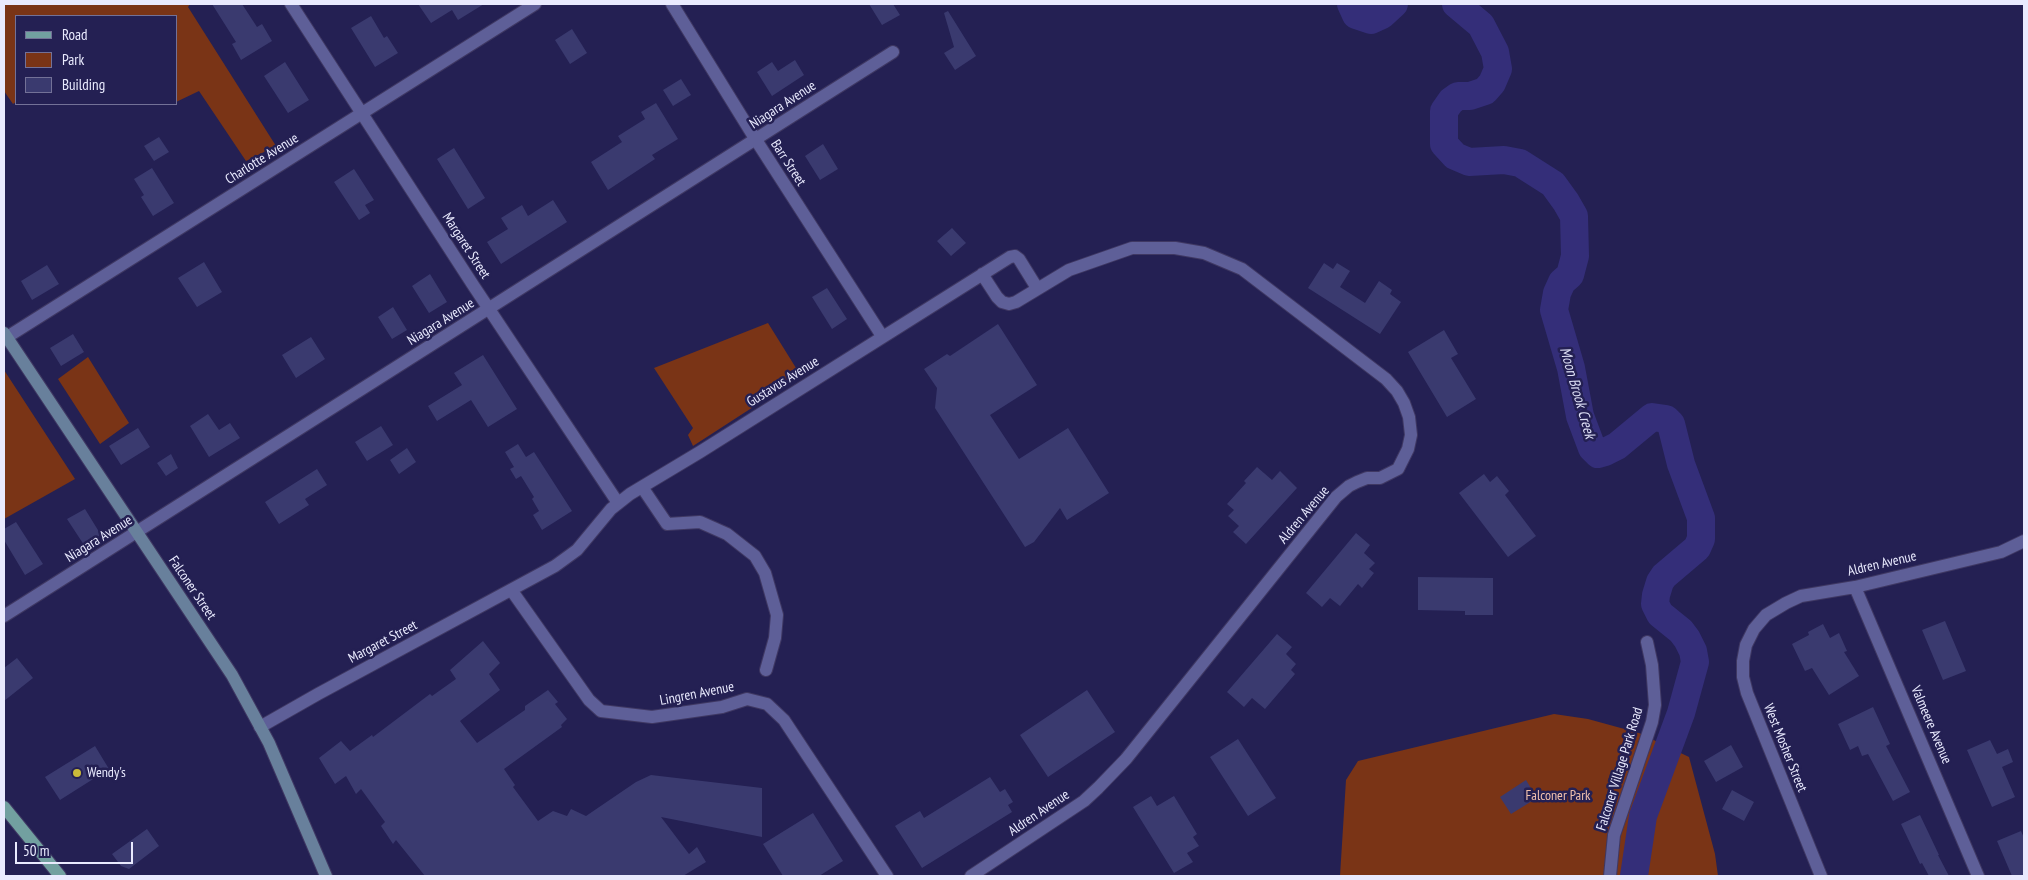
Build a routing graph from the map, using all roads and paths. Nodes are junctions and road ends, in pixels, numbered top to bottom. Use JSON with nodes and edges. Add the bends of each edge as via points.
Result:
{"nodes":[{"id":1,"x":291,"y":4,"type":"edge"},
{"id":2,"x":536,"y":4,"type":"edge"},
{"id":3,"x":672,"y":4,"type":"edge"},
{"id":4,"x":894,"y":52,"type":"dead end"},
{"id":5,"x":362,"y":113,"type":"junction"},
{"id":6,"x":756,"y":140,"type":"junction"},
{"id":7,"x":982,"y":274,"type":"junction"},
{"id":8,"x":1037,"y":288,"type":"junction"},
{"id":9,"x":490,"y":309,"type":"junction"},
{"id":10,"x":882,"y":336,"type":"junction"},
{"id":11,"x":5,"y":337,"type":"edge"},
{"id":12,"x":642,"y":487,"type":"junction"},
{"id":13,"x":618,"y":503,"type":"junction"},
{"id":14,"x":137,"y":533,"type":"junction"},
{"id":15,"x":2024,"y":541,"type":"edge"},
{"id":16,"x":547,"y":571,"type":"joint"},
{"id":17,"x":1855,"y":586,"type":"junction"},
{"id":18,"x":512,"y":591,"type":"junction"},
{"id":19,"x":4,"y":616,"type":"edge"},
{"id":20,"x":1754,"y":629,"type":"joint"},
{"id":21,"x":1647,"y":642,"type":"dead end"},
{"id":22,"x":766,"y":670,"type":"dead end"},
{"id":23,"x":260,"y":727,"type":"junction"},
{"id":24,"x":4,"y":806,"type":"edge"},
{"id":25,"x":60,"y":876,"type":"edge"},
{"id":26,"x":326,"y":876,"type":"edge"},
{"id":27,"x":887,"y":876,"type":"edge"},
{"id":28,"x":970,"y":876,"type":"edge"},
{"id":29,"x":1610,"y":876,"type":"edge"},
{"id":30,"x":1821,"y":876,"type":"edge"},
{"id":31,"x":1978,"y":876,"type":"edge"}],
"edges":[{"from":1,"to":5,"type":"street","name":"Margaret Street"},
{"from":2,"to":5,"type":"street","name":"Charlotte Avenue"},
{"from":3,"to":6,"type":"street","name":"Barr Street"},
{"from":4,"to":6,"type":"street","name":"Niagara Avenue"},
{"from":5,"to":9,"type":"street","name":"Margaret Street"},
{"from":5,"to":11,"type":"street","name":"Charlotte Avenue"},
{"from":6,"to":9,"type":"street","name":"Niagara Avenue"},
{"from":6,"to":10,"type":"street","name":"Barr Street"},
{"from":7,"to":8,"type":"street","name":"Aldren Avenue","via":[[997,297],[1009,304]]},
{"from":7,"to":8,"type":"street","name":"Gustavus Avenue","via":[[1015,256]]},
{"from":7,"to":10,"type":"street","name":"Gustavus Avenue"},
{"from":8,"to":28,"type":"street","name":"Aldren Avenue","via":[[1069,270],[1132,248],[1175,248],[1204,253],[1230,263],[1386,379],[1404,403],[1411,436],[1398,469],[1380,478],[1357,482],[1336,497],[1126,759],[1098,788],[1084,801]]},
{"from":9,"to":13,"type":"street","name":"Margaret Street"},
{"from":9,"to":14,"type":"street","name":"Niagara Avenue"},
{"from":10,"to":12,"type":"street","name":"Gustavus Avenue"},
{"from":11,"to":14,"type":"street","name":"Falconer Street"},
{"from":12,"to":13,"type":"street","name":"Gustavus Avenue"},
{"from":12,"to":22,"type":"street","via":[[667,524],[700,522],[727,534],[755,556],[765,573],[777,615],[775,638]]},
{"from":13,"to":16,"type":"street","name":"Gustavus Avenue","via":[[577,550]]},
{"from":14,"to":19,"type":"street","name":"Niagara Avenue"},
{"from":14,"to":23,"type":"street","name":"Falconer Street","via":[[232,675]]},
{"from":15,"to":17,"type":"street","name":"Aldren Avenue","via":[[2001,552]]},
{"from":16,"to":18,"type":"street","name":"Margaret Street"},
{"from":17,"to":20,"type":"street","name":"Aldren Avenue","via":[[1786,602],[1766,615]]},
{"from":17,"to":31,"type":"street","name":"Valmeere Avenue"},
{"from":18,"to":23,"type":"street","name":"Margaret Street"},
{"from":18,"to":27,"type":"street","name":"Lingren Avenue","via":[[589,700],[601,711],[652,717],[722,707],[747,699],[767,704],[788,726]]},
{"from":20,"to":30,"type":"street","name":"West Mosher Street","via":[[1743,661],[1747,692]]},
{"from":21,"to":29,"type":"street","name":"Falconer Village Park Road","via":[[1655,705],[1614,834]]},
{"from":23,"to":26,"type":"street","name":"Falconer Street"},
{"from":24,"to":25,"type":"main road"}]}
